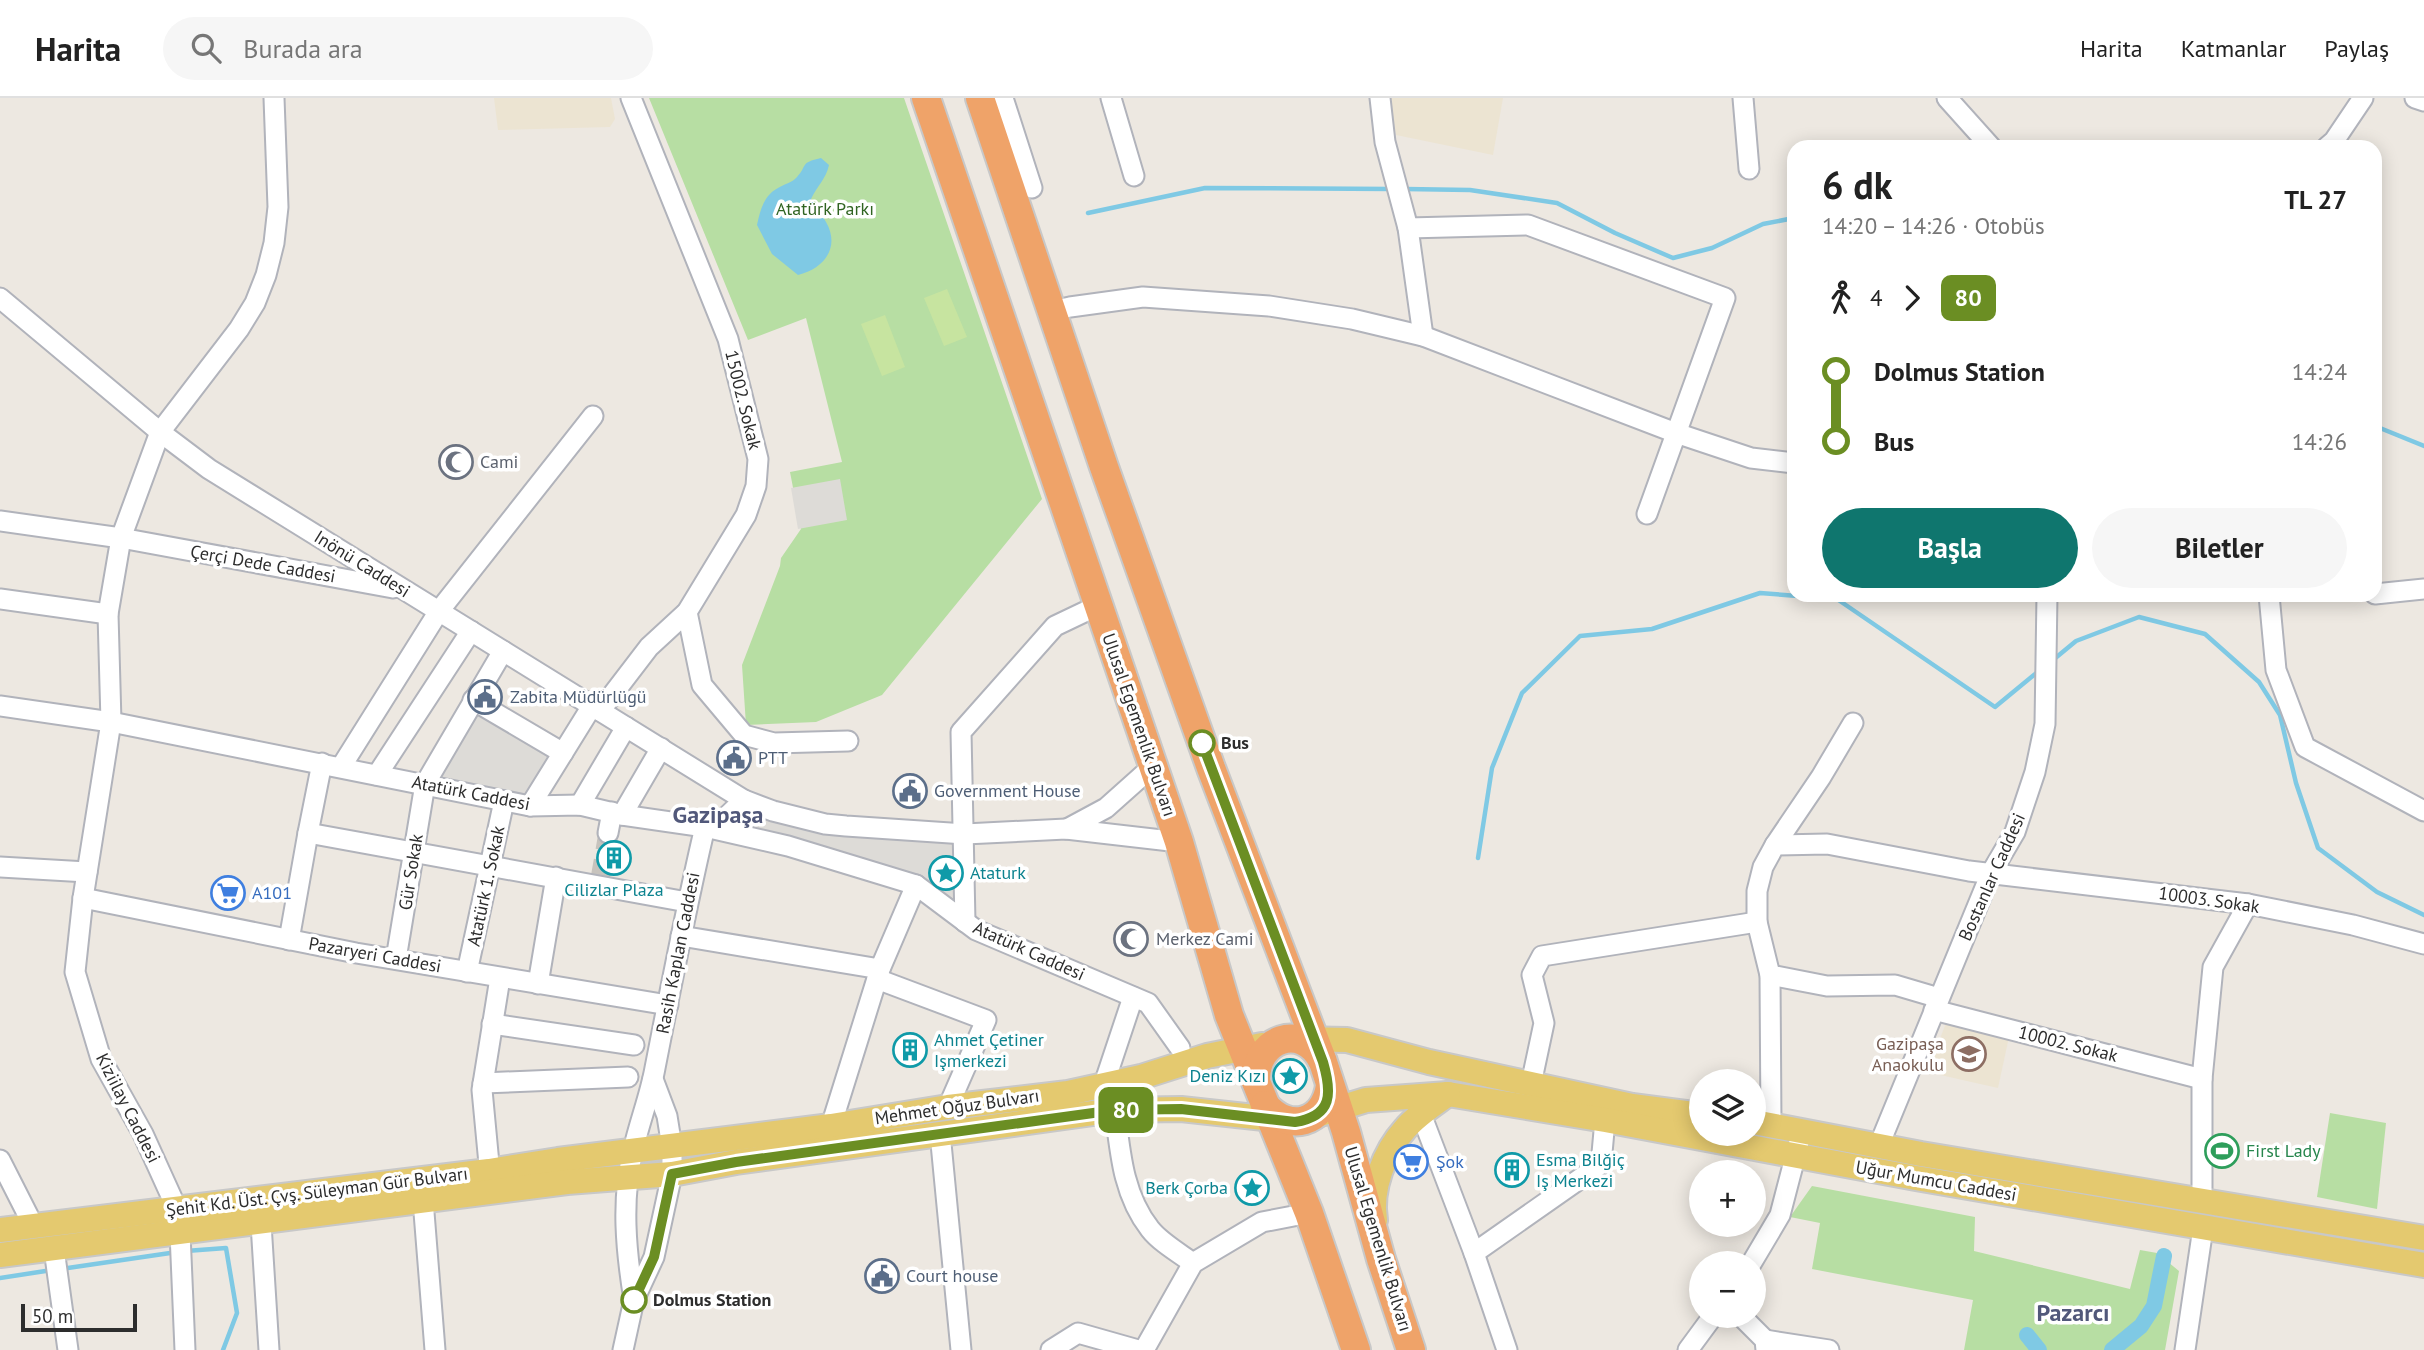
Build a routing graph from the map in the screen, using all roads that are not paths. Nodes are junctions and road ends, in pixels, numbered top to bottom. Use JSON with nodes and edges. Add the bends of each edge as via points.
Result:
{"nodes":[{"id":1,"x":274,"y":98,"type":"edge"},
{"id":2,"x":631,"y":98,"type":"edge"},
{"id":3,"x":926,"y":98,"type":"edge"},
{"id":4,"x":980,"y":98,"type":"edge"},
{"id":5,"x":1003,"y":98,"type":"edge"},
{"id":6,"x":1111,"y":98,"type":"edge"},
{"id":7,"x":1381,"y":98,"type":"edge"},
{"id":8,"x":1743,"y":98,"type":"edge"},
{"id":9,"x":1947,"y":98,"type":"edge"},
{"id":10,"x":2363,"y":98,"type":"edge"},
{"id":11,"x":2416,"y":98,"type":"edge"},
{"id":12,"x":2424,"y":101,"type":"edge"},
{"id":13,"x":1985,"y":140,"type":"edge"},
{"id":14,"x":2335,"y":140,"type":"edge"},
{"id":15,"x":1749,"y":169,"type":"dead end"},
{"id":16,"x":1134,"y":176,"type":"dead end"},
{"id":17,"x":1032,"y":188,"type":"dead end"},
{"id":18,"x":1408,"y":228,"type":"junction"},
{"id":19,"x":0,"y":298,"type":"edge"},
{"id":20,"x":1052,"y":311,"type":"junction"},
{"id":21,"x":0,"y":316,"type":"edge"},
{"id":22,"x":24,"y":318,"type":"junction"},
{"id":23,"x":1423,"y":335,"type":"junction"},
{"id":24,"x":593,"y":416,"type":"dead end"},
{"id":25,"x":160,"y":432,"type":"junction"},
{"id":26,"x":1676,"y":433,"type":"junction"},
{"id":27,"x":1787,"y":462,"type":"edge"},
{"id":28,"x":1647,"y":514,"type":"dead end"},
{"id":29,"x":0,"y":521,"type":"edge"},
{"id":30,"x":121,"y":538,"type":"junction"},
{"id":31,"x":2424,"y":589,"type":"edge"},
{"id":32,"x":404,"y":590,"type":"junction"},
{"id":33,"x":2382,"y":593,"type":"edge"},
{"id":34,"x":0,"y":599,"type":"edge"},
{"id":35,"x":2047,"y":602,"type":"edge"},
{"id":36,"x":2270,"y":602,"type":"edge"},
{"id":37,"x":1099,"y":605,"type":"junction"},
{"id":38,"x":439,"y":611,"type":"junction"},
{"id":39,"x":687,"y":612,"type":"junction"},
{"id":40,"x":108,"y":614,"type":"junction"},
{"id":41,"x":471,"y":631,"type":"junction"},
{"id":42,"x":503,"y":651,"type":"junction"},
{"id":43,"x":473,"y":700,"type":"junction"},
{"id":44,"x":0,"y":706,"type":"edge"},
{"id":45,"x":596,"y":709,"type":"junction"},
{"id":46,"x":111,"y":722,"type":"junction"},
{"id":47,"x":1853,"y":723,"type":"dead end"},
{"id":48,"x":626,"y":727,"type":"junction"},
{"id":49,"x":848,"y":741,"type":"dead end"},
{"id":50,"x":660,"y":748,"type":"junction"},
{"id":51,"x":563,"y":753,"type":"junction"},
{"id":52,"x":331,"y":765,"type":"junction"},
{"id":53,"x":1153,"y":767,"type":"junction"},
{"id":54,"x":377,"y":775,"type":"junction"},
{"id":55,"x":425,"y":784,"type":"junction"},
{"id":56,"x":744,"y":800,"type":"junction"},
{"id":57,"x":505,"y":801,"type":"junction"},
{"id":58,"x":580,"y":805,"type":"junction"},
{"id":59,"x":530,"y":806,"type":"junction"},
{"id":60,"x":2424,"y":811,"type":"edge"},
{"id":61,"x":617,"y":814,"type":"junction"},
{"id":62,"x":705,"y":827,"type":"junction"},
{"id":63,"x":1066,"y":830,"type":"junction"},
{"id":64,"x":309,"y":833,"type":"junction"},
{"id":65,"x":608,"y":833,"type":"tunnel mouth"},
{"id":66,"x":965,"y":834,"type":"junction"},
{"id":67,"x":1179,"y":842,"type":"junction"},
{"id":68,"x":1775,"y":845,"type":"junction"},
{"id":69,"x":414,"y":853,"type":"junction"},
{"id":70,"x":491,"y":864,"type":"junction"},
{"id":71,"x":0,"y":867,"type":"edge"},
{"id":72,"x":87,"y":872,"type":"junction"},
{"id":73,"x":1991,"y":873,"type":"junction"},
{"id":74,"x":556,"y":877,"type":"junction"},
{"id":75,"x":916,"y":885,"type":"junction"},
{"id":76,"x":83,"y":898,"type":"junction"},
{"id":77,"x":687,"y":902,"type":"junction"},
{"id":78,"x":2248,"y":904,"type":"junction"},
{"id":79,"x":965,"y":922,"type":"junction"},
{"id":80,"x":1757,"y":922,"type":"junction"},
{"id":81,"x":681,"y":936,"type":"junction"},
{"id":82,"x":289,"y":940,"type":"junction"},
{"id":83,"x":2424,"y":944,"type":"edge"},
{"id":84,"x":396,"y":959,"type":"junction"},
{"id":85,"x":467,"y":971,"type":"junction"},
{"id":86,"x":878,"y":974,"type":"junction"},
{"id":87,"x":1770,"y":975,"type":"junction"},
{"id":88,"x":500,"y":978,"type":"junction"},
{"id":89,"x":538,"y":984,"type":"junction"},
{"id":90,"x":1133,"y":997,"type":"junction"},
{"id":91,"x":1937,"y":1004,"type":"junction"},
{"id":92,"x":668,"y":1005,"type":"junction"},
{"id":93,"x":492,"y":1024,"type":"junction"},
{"id":94,"x":634,"y":1045,"type":"dead end"},
{"id":95,"x":1180,"y":1048,"type":"dead end"},
{"id":96,"x":1241,"y":1049,"type":"junction"},
{"id":97,"x":1765,"y":1069,"type":"edge"},
{"id":98,"x":1312,"y":1070,"type":"junction"},
{"id":99,"x":628,"y":1077,"type":"dead end"},
{"id":100,"x":653,"y":1079,"type":"junction"},
{"id":101,"x":2202,"y":1079,"type":"junction"},
{"id":102,"x":483,"y":1083,"type":"junction"},
{"id":103,"x":1531,"y":1084,"type":"junction"},
{"id":104,"x":1102,"y":1087,"type":"junction"},
{"id":105,"x":1448,"y":1094,"type":"junction"},
{"id":106,"x":1268,"y":1106,"type":"junction"},
{"id":107,"x":948,"y":1107,"type":"junction"},
{"id":108,"x":1115,"y":1110,"type":"junction"},
{"id":109,"x":1689,"y":1113,"type":"edge"},
{"id":110,"x":1421,"y":1114,"type":"junction"},
{"id":111,"x":1605,"y":1120,"type":"junction"},
{"id":112,"x":1766,"y":1124,"type":"edge"},
{"id":113,"x":831,"y":1126,"type":"junction"},
{"id":114,"x":1801,"y":1131,"type":"junction"},
{"id":115,"x":940,"y":1133,"type":"junction"},
{"id":116,"x":1877,"y":1145,"type":"junction"},
{"id":117,"x":672,"y":1147,"type":"junction"},
{"id":118,"x":633,"y":1151,"type":"junction"},
{"id":119,"x":1796,"y":1156,"type":"junction"},
{"id":120,"x":0,"y":1160,"type":"edge"},
{"id":121,"x":672,"y":1174,"type":"junction"},
{"id":122,"x":628,"y":1179,"type":"junction"},
{"id":123,"x":490,"y":1182,"type":"junction"},
{"id":124,"x":423,"y":1200,"type":"junction"},
{"id":125,"x":2202,"y":1202,"type":"junction"},
{"id":126,"x":177,"y":1209,"type":"junction"},
{"id":127,"x":260,"y":1211,"type":"junction"},
{"id":128,"x":1309,"y":1213,"type":"junction"},
{"id":129,"x":33,"y":1225,"type":"junction"},
{"id":130,"x":2203,"y":1228,"type":"junction"},
{"id":131,"x":0,"y":1230,"type":"edge"},
{"id":132,"x":2424,"y":1238,"type":"edge"},
{"id":133,"x":180,"y":1248,"type":"junction"},
{"id":134,"x":1759,"y":1251,"type":"edge"},
{"id":135,"x":1474,"y":1253,"type":"junction"},
{"id":136,"x":55,"y":1254,"type":"junction"},
{"id":137,"x":0,"y":1255,"type":"edge"},
{"id":138,"x":1381,"y":1259,"type":"junction"},
{"id":139,"x":1193,"y":1263,"type":"junction"},
{"id":140,"x":2424,"y":1265,"type":"edge"},
{"id":141,"x":634,"y":1300,"type":"junction"},
{"id":142,"x":1704,"y":1328,"type":"edge"},
{"id":143,"x":1753,"y":1328,"type":"edge"},
{"id":144,"x":1765,"y":1345,"type":"edge"},
{"id":145,"x":68,"y":1350,"type":"edge"},
{"id":146,"x":185,"y":1350,"type":"edge"},
{"id":147,"x":269,"y":1350,"type":"edge"},
{"id":148,"x":435,"y":1350,"type":"edge"},
{"id":149,"x":623,"y":1350,"type":"edge"},
{"id":150,"x":961,"y":1350,"type":"edge"},
{"id":151,"x":1051,"y":1350,"type":"edge"},
{"id":152,"x":1138,"y":1350,"type":"edge"},
{"id":153,"x":1144,"y":1350,"type":"edge"},
{"id":154,"x":1356,"y":1350,"type":"edge"},
{"id":155,"x":1411,"y":1350,"type":"edge"},
{"id":156,"x":1507,"y":1350,"type":"edge"},
{"id":157,"x":1688,"y":1350,"type":"edge"},
{"id":158,"x":1829,"y":1350,"type":"edge"},
{"id":159,"x":2185,"y":1350,"type":"edge"}],
"edges":[{"from":1,"to":25,"type":"street","name":"Kiziilay Caddesi","via":[[278,207],[266,275],[239,329]]},
{"from":2,"to":39,"type":"street","name":"15002. Sokak","via":[[728,339],[758,459],[756,486],[746,515]]},
{"from":3,"to":37,"type":"highway","name":"Ulusal Egemenlik Bulvarı"},
{"from":4,"to":20,"type":"highway","name":"Ulusal Egemenlik Bulvarı"},
{"from":5,"to":17,"type":"street"},
{"from":6,"to":16,"type":"street"},
{"from":7,"to":18,"type":"street","via":[[1387,150]]},
{"from":8,"to":15,"type":"street"},
{"from":9,"to":13,"type":"street"},
{"from":10,"to":14,"type":"street"},
{"from":11,"to":12,"type":"street"},
{"from":18,"to":23,"type":"street"},
{"from":18,"to":26,"type":"street","via":[[1528,225],[1724,298]]},
{"from":19,"to":22,"type":"street","name":"Inönü Caddesi"},
{"from":20,"to":23,"type":"street","via":[[1143,297],[1269,306]]},
{"from":20,"to":98,"type":"highway","name":"Ulusal Egemenlik Bulvarı"},
{"from":21,"to":22,"type":"street"},
{"from":22,"to":25,"type":"street","name":"Inönü Caddesi"},
{"from":23,"to":26,"type":"street"},
{"from":24,"to":38,"type":"street"},
{"from":25,"to":30,"type":"street","name":"Kiziilay Caddesi"},
{"from":25,"to":32,"type":"street","name":"Inönü Caddesi","via":[[209,470]]},
{"from":26,"to":27,"type":"street","via":[[1751,458]]},
{"from":26,"to":28,"type":"street"},
{"from":29,"to":30,"type":"street","name":"Çerçi Dede Caddesi"},
{"from":30,"to":32,"type":"street","name":"Çerçi Dede Caddesi"},
{"from":30,"to":40,"type":"street","name":"Kiziilay Caddesi"},
{"from":31,"to":33,"type":"street"},
{"from":32,"to":38,"type":"street","name":"Inönü Caddesi"},
{"from":34,"to":40,"type":"street"},
{"from":35,"to":73,"type":"street","name":"Bostanlar Caddesi","via":[[2043,736],[2015,832]]},
{"from":36,"to":60,"type":"street","via":[[2276,670],[2305,747]]},
{"from":37,"to":53,"type":"highway","name":"Ulusal Egemenlik Bulvarı"},
{"from":37,"to":66,"type":"street","via":[[1055,626],[961,732]]},
{"from":38,"to":41,"type":"street","name":"Inönü Caddesi"},
{"from":38,"to":52,"type":"street"},
{"from":39,"to":45,"type":"street","name":"15002. Sokak","via":[[649,647]]},
{"from":39,"to":49,"type":"street","via":[[702,685],[744,735],[774,743]]},
{"from":40,"to":46,"type":"street","name":"Kiziilay Caddesi"},
{"from":41,"to":42,"type":"street","name":"Inönü Caddesi"},
{"from":41,"to":54,"type":"street"},
{"from":42,"to":43,"type":"street"},
{"from":42,"to":45,"type":"street","name":"Inönü Caddesi"},
{"from":43,"to":51,"type":"street"},
{"from":43,"to":55,"type":"street"},
{"from":44,"to":46,"type":"street","name":"Atatürk Caddesi"},
{"from":45,"to":48,"type":"street","name":"Inönü Caddesi"},
{"from":45,"to":51,"type":"street","name":"15002. Sokak"},
{"from":46,"to":52,"type":"street","name":"Atatürk Caddesi"},
{"from":46,"to":72,"type":"street","name":"Kiziilay Caddesi"},
{"from":47,"to":68,"type":"street"},
{"from":48,"to":50,"type":"street","name":"Inönü Caddesi"},
{"from":48,"to":58,"type":"street"},
{"from":50,"to":56,"type":"street","name":"Inönü Caddesi"},
{"from":50,"to":61,"type":"street"},
{"from":51,"to":59,"type":"street","name":"15002. Sokak"},
{"from":52,"to":54,"type":"street","name":"Atatürk Caddesi"},
{"from":52,"to":64,"type":"street"},
{"from":53,"to":63,"type":"street","via":[[1106,808]]},
{"from":53,"to":67,"type":"highway","name":"Ulusal Egemenlik Bulvarı"},
{"from":54,"to":55,"type":"street","name":"Atatürk Caddesi"},
{"from":55,"to":57,"type":"street","name":"Atatürk Caddesi"},
{"from":55,"to":69,"type":"street","name":"Gür Sokak"},
{"from":56,"to":62,"type":"street","via":[[724,819]]},
{"from":56,"to":66,"type":"street","name":"Inönü Caddesi","via":[[825,824]]},
{"from":57,"to":59,"type":"street","name":"Atatürk Caddesi"},
{"from":57,"to":70,"type":"street","name":"Atatürk 1. Sokak"},
{"from":58,"to":59,"type":"street","name":"Atatürk Caddesi"},
{"from":58,"to":61,"type":"street","name":"Atatürk Caddesi"},
{"from":61,"to":62,"type":"street","name":"Atatürk Caddesi"},
{"from":61,"to":65,"type":"street"},
{"from":62,"to":75,"type":"street","name":"Atatürk Caddesi","via":[[788,846]]},
{"from":62,"to":77,"type":"street","name":"Rasih Kaplan Caddesi"},
{"from":63,"to":66,"type":"street","name":"Inönü Caddesi"},
{"from":63,"to":67,"type":"street","name":"Inönü Caddesi"},
{"from":64,"to":69,"type":"street"},
{"from":64,"to":82,"type":"street"},
{"from":66,"to":79,"type":"street"},
{"from":67,"to":96,"type":"highway","name":"Ulusal Egemenlik Bulvarı"},
{"from":68,"to":73,"type":"street","name":"10003. Sokak","via":[[1827,844]]},
{"from":68,"to":80,"type":"street","via":[[1757,891]]},
{"from":69,"to":70,"type":"street"},
{"from":69,"to":84,"type":"street","name":"Gür Sokak"},
{"from":70,"to":74,"type":"street"},
{"from":70,"to":85,"type":"street","name":"Atatürk 1. Sokak"},
{"from":71,"to":72,"type":"street"},
{"from":72,"to":76,"type":"street","name":"Kiziilay Caddesi"},
{"from":73,"to":78,"type":"street","name":"10003. Sokak"},
{"from":73,"to":91,"type":"street","name":"Bostanlar Caddesi"},
{"from":74,"to":77,"type":"street"},
{"from":74,"to":89,"type":"street"},
{"from":75,"to":79,"type":"street","name":"Atatürk Caddesi"},
{"from":75,"to":86,"type":"street"},
{"from":76,"to":82,"type":"street","name":"Pazaryeri Caddesi"},
{"from":76,"to":126,"type":"street","name":"Kiziilay Caddesi","via":[[75,972],[86,1010],[101,1059],[143,1134]]},
{"from":77,"to":81,"type":"street","name":"Rasih Kaplan Caddesi"},
{"from":78,"to":83,"type":"street","name":"10003. Sokak"},
{"from":78,"to":101,"type":"street","via":[[2213,967]]},
{"from":79,"to":90,"type":"street","name":"Atatürk Caddesi"},
{"from":80,"to":87,"type":"street"},
{"from":80,"to":103,"type":"street","via":[[1542,956],[1532,975],[1544,1023]]},
{"from":81,"to":86,"type":"street"},
{"from":81,"to":92,"type":"street","name":"Rasih Kaplan Caddesi"},
{"from":82,"to":84,"type":"street","name":"Pazaryeri Caddesi"},
{"from":84,"to":85,"type":"street","name":"Pazaryeri Caddesi"},
{"from":85,"to":88,"type":"street","name":"Pazaryeri Caddesi"},
{"from":86,"to":107,"type":"street","via":[[986,1020]]},
{"from":86,"to":113,"type":"street"},
{"from":87,"to":91,"type":"street","name":"10002. Sokak","via":[[1827,986],[1895,985]]},
{"from":87,"to":97,"type":"street"},
{"from":88,"to":89,"type":"street","name":"Pazaryeri Caddesi"},
{"from":88,"to":93,"type":"street"},
{"from":89,"to":92,"type":"street","name":"Pazaryeri Caddesi"},
{"from":90,"to":95,"type":"street","name":"Atatürk Caddesi","via":[[1148,1003]]},
{"from":90,"to":104,"type":"street"},
{"from":91,"to":101,"type":"street","name":"10002. Sokak"},
{"from":91,"to":116,"type":"street","name":"Bostanlar Caddesi"},
{"from":92,"to":100,"type":"street","name":"Rasih Kaplan Caddesi"},
{"from":93,"to":94,"type":"street"},
{"from":93,"to":102,"type":"street"},
{"from":96,"to":98,"type":"main road","name":"Mehmet Oğuz Bulvarı"},
{"from":96,"to":104,"type":"main road","name":"Mehmet Oğuz Bulvarı"},
{"from":96,"to":106,"type":"highway","name":"Ulusal Egemenlik Bulvarı"},
{"from":98,"to":103,"type":"main road","via":[[1347,1040]]},
{"from":98,"to":105,"type":"main road","name":"Uğur Mumcu Caddesi","via":[[1366,1100]]},
{"from":98,"to":106,"type":"highway","via":[[1306,1120],[1295,1122]]},
{"from":98,"to":106,"type":"highway","via":[[1266,1048],[1255,1069]]},
{"from":98,"to":138,"type":"highway","name":"Ulusal Egemenlik Bulvarı"},
{"from":99,"to":102,"type":"street"},
{"from":100,"to":117,"type":"street","name":"Rasih Kaplan Caddesi","via":[[667,1116]]},
{"from":100,"to":118,"type":"street","name":"Rasih Kaplan Caddesi"},
{"from":101,"to":125,"type":"street"},
{"from":102,"to":123,"type":"street"},
{"from":103,"to":109,"type":"main road"},
{"from":104,"to":107,"type":"main road","name":"Mehmet Oğuz Bulvarı"},
{"from":105,"to":110,"type":"main road"},
{"from":105,"to":111,"type":"main road","name":"Uğur Mumcu Caddesi"},
{"from":106,"to":108,"type":"main road","name":"Mehmet Oğuz Bulvarı"},
{"from":106,"to":128,"type":"highway","name":"Ulusal Egemenlik Bulvarı"},
{"from":107,"to":113,"type":"main road","name":"Mehmet Oğuz Bulvarı"},
{"from":108,"to":115,"type":"main road","name":"Mehmet Oğuz Bulvarı"},
{"from":108,"to":139,"type":"street","via":[[1132,1199],[1151,1231]]},
{"from":110,"to":135,"type":"street"},
{"from":110,"to":138,"type":"main road","via":[[1392,1148],[1373,1193]]},
{"from":111,"to":119,"type":"main road","name":"Uğur Mumcu Caddesi"},
{"from":111,"to":135,"type":"street","via":[[1601,1164]]},
{"from":112,"to":114,"type":"main road","name":"Uğur Mumcu Caddesi"},
{"from":113,"to":117,"type":"main road","name":"Mehmet Oğuz Bulvarı"},
{"from":114,"to":116,"type":"main road","name":"Uğur Mumcu Caddesi"},
{"from":114,"to":119,"type":"street"},
{"from":115,"to":121,"type":"main road","name":"Mehmet Oğuz Bulvarı"},
{"from":115,"to":150,"type":"street"},
{"from":116,"to":125,"type":"main road","name":"Uğur Mumcu Caddesi"},
{"from":117,"to":118,"type":"main road","name":"Mehmet Oğuz Bulvarı"},
{"from":117,"to":121,"type":"street","name":"Rasih Kaplan Caddesi"},
{"from":118,"to":122,"type":"street","name":"Rasih Kaplan Caddesi"},
{"from":118,"to":123,"type":"main road","name":"Şehit Kd. Üst. Çvş. Süleyman Gür Bulvarı"},
{"from":119,"to":130,"type":"main road","name":"Uğur Mumcu Caddesi"},
{"from":119,"to":134,"type":"street","via":[[1780,1215]]},
{"from":120,"to":129,"type":"street"},
{"from":121,"to":122,"type":"main road","name":"Mehmet Oğuz Bulvarı"},
{"from":121,"to":141,"type":"street","name":"Rasih Kaplan Caddesi","via":[[654,1257]]},
{"from":122,"to":123,"type":"main road","name":"Şehit Kd. Üst. Çvş. Süleyman Gür Bulvarı"},
{"from":122,"to":141,"type":"street","name":"Rasih Kaplan Caddesi","via":[[626,1248]]},
{"from":123,"to":124,"type":"main road","name":"Şehit Kd. Üst. Çvş. Süleyman Gür Bulvarı"},
{"from":123,"to":127,"type":"main road","name":"Şehit Kd. Üst. Çvş. Süleyman Gür Bulvarı"},
{"from":124,"to":127,"type":"main road","name":"Şehit Kd. Üst. Çvş. Süleyman Gür Bulvarı"},
{"from":124,"to":148,"type":"street"},
{"from":125,"to":132,"type":"main road","name":"Uğur Mumcu Caddesi"},
{"from":126,"to":127,"type":"main road","name":"Şehit Kd. Üst. Çvş. Süleyman Gür Bulvarı"},
{"from":126,"to":129,"type":"main road","name":"Şehit Kd. Üst. Çvş. Süleyman Gür Bulvarı"},
{"from":126,"to":133,"type":"street","name":"Kiziilay Caddesi"},
{"from":127,"to":133,"type":"main road","name":"Şehit Kd. Üst. Çvş. Süleyman Gür Bulvarı"},
{"from":127,"to":147,"type":"street"},
{"from":128,"to":139,"type":"street","via":[[1262,1222]]},
{"from":128,"to":154,"type":"highway","name":"Ulusal Egemenlik Bulvarı"},
{"from":129,"to":131,"type":"main road","name":"Şehit Kd. Üst. Çvş. Süleyman Gür Bulvarı"},
{"from":130,"to":140,"type":"main road","name":"Uğur Mumcu Caddesi"},
{"from":130,"to":159,"type":"street"},
{"from":133,"to":136,"type":"main road","name":"Şehit Kd. Üst. Çvş. Süleyman Gür Bulvarı"},
{"from":133,"to":146,"type":"street","name":"Kiziilay Caddesi"},
{"from":135,"to":156,"type":"street"},
{"from":136,"to":137,"type":"main road","name":"Şehit Kd. Üst. Çvş. Süleyman Gür Bulvarı"},
{"from":136,"to":145,"type":"street"},
{"from":138,"to":155,"type":"highway","name":"Ulusal Egemenlik Bulvarı"},
{"from":139,"to":153,"type":"street"},
{"from":141,"to":149,"type":"street","name":"Rasih Kaplan Caddesi"},
{"from":142,"to":157,"type":"street"},
{"from":143,"to":144,"type":"street"},
{"from":144,"to":158,"type":"street"},
{"from":151,"to":152,"type":"street","via":[[1078,1333]]}]}
